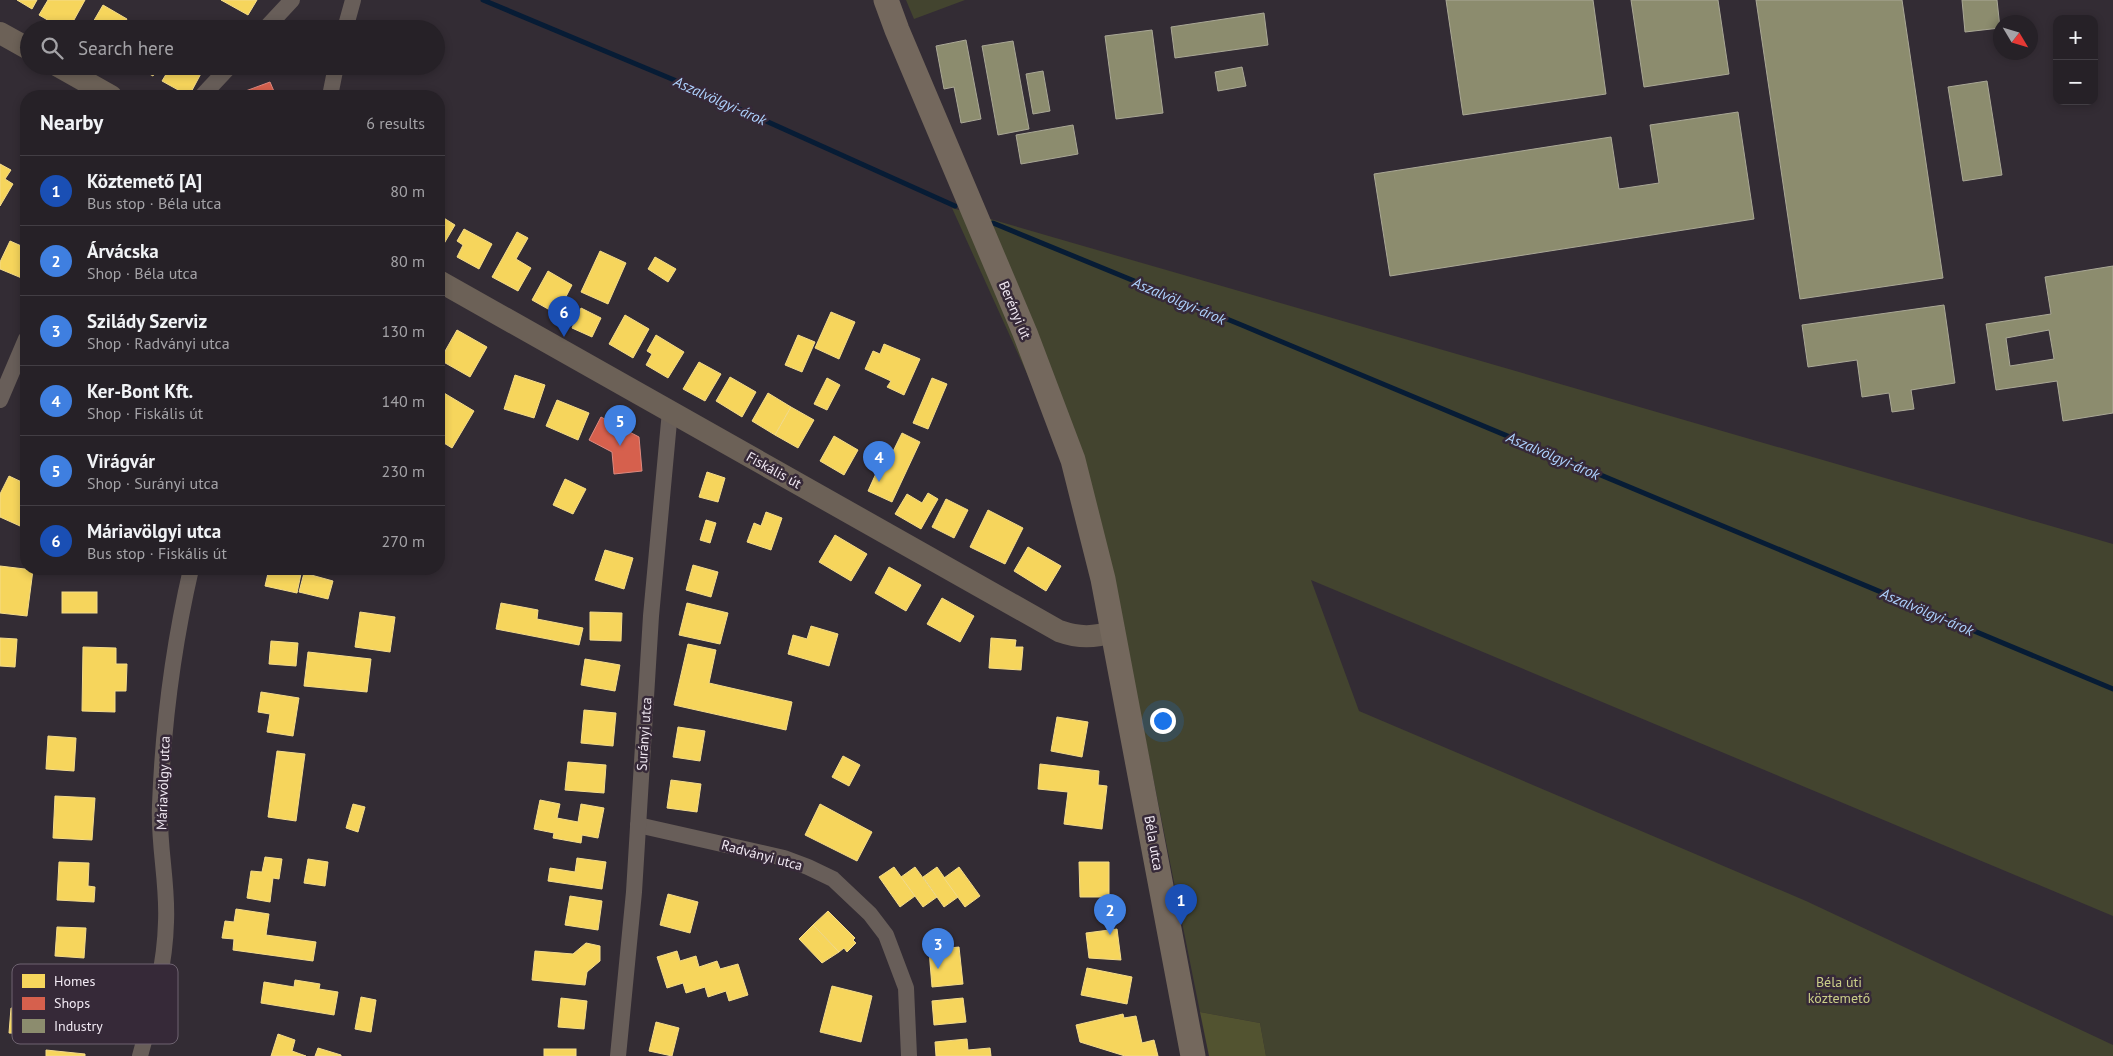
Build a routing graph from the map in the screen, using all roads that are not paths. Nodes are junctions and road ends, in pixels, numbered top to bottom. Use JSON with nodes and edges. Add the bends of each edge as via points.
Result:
{"nodes":[{"id":1,"x":292,"y":0,"type":"edge"},
{"id":2,"x":353,"y":0,"type":"edge"},
{"id":3,"x":886,"y":0,"type":"edge"},
{"id":4,"x":273,"y":20,"type":"edge"},
{"id":5,"x":347,"y":20,"type":"edge"},
{"id":6,"x":0,"y":33,"type":"edge"},
{"id":7,"x":20,"y":44,"type":"edge"},
{"id":8,"x":74,"y":75,"type":"edge"},
{"id":9,"x":222,"y":75,"type":"edge"},
{"id":10,"x":334,"y":75,"type":"edge"},
{"id":11,"x":100,"y":90,"type":"edge"},
{"id":12,"x":208,"y":90,"type":"edge"},
{"id":13,"x":331,"y":90,"type":"edge"},
{"id":14,"x":445,"y":285,"type":"edge"},
{"id":15,"x":20,"y":353,"type":"edge"},
{"id":16,"x":0,"y":400,"type":"edge"},
{"id":17,"x":670,"y":411,"type":"junction"},
{"id":18,"x":190,"y":575,"type":"edge"},
{"id":19,"x":1114,"y":631,"type":"junction"},
{"id":20,"x":638,"y":825,"type":"junction"},
{"id":21,"x":161,"y":964,"type":"edge"},
{"id":22,"x":618,"y":1056,"type":"edge"},
{"id":23,"x":909,"y":1056,"type":"edge"},
{"id":24,"x":1193,"y":1056,"type":"edge"}],
"edges":[{"from":1,"to":4,"type":"street"},
{"from":2,"to":5,"type":"street"},
{"from":3,"to":19,"type":"main road","name":"Berényi út","via":[[1025,333],[1070,451],[1087,508]]},
{"from":6,"to":7,"type":"street"},
{"from":8,"to":11,"type":"street"},
{"from":9,"to":12,"type":"street"},
{"from":10,"to":13,"type":"street"},
{"from":14,"to":17,"type":"street","name":"Fiskális út"},
{"from":15,"to":16,"type":"street"},
{"from":17,"to":19,"type":"street","name":"Fiskális út","via":[[1059,632],[1086,637]]},
{"from":17,"to":20,"type":"street","name":"Surányi utca","via":[[651,616]]},
{"from":18,"to":21,"type":"street","name":"Máriavölgy utca","via":[[174,649],[165,716],[159,808],[166,904]]},
{"from":19,"to":24,"type":"main road","name":"Béla utca"},
{"from":20,"to":22,"type":"street","name":"Surányi utca"},
{"from":20,"to":23,"type":"street","name":"Radványi utca","via":[[784,858],[833,879],[870,914],[886,935],[906,988]]}]}
